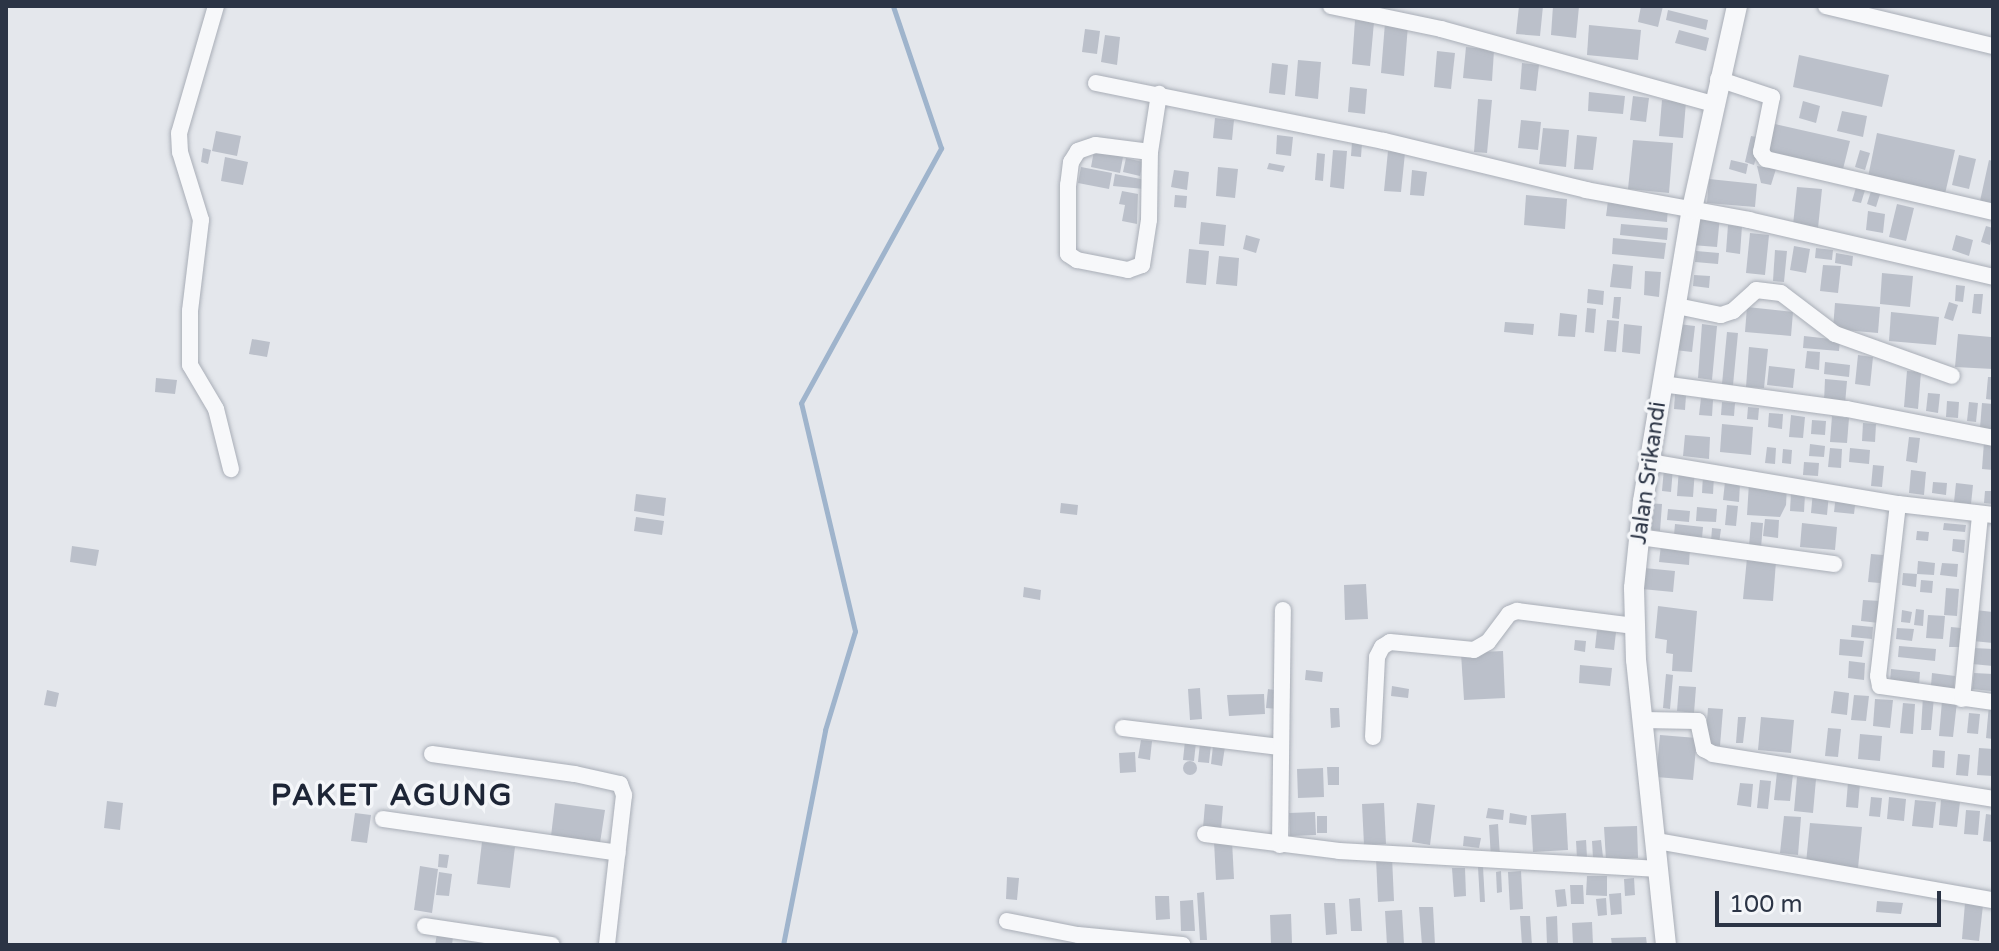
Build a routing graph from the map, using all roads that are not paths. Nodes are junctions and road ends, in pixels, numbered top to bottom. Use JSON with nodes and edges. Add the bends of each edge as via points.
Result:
{"nodes":[{"id":1,"x":216,"y":6,"type":"edge"},
{"id":2,"x":1331,"y":6,"type":"edge"},
{"id":3,"x":1737,"y":6,"type":"edge"},
{"id":4,"x":1826,"y":6,"type":"edge"},
{"id":5,"x":1993,"y":46,"type":"edge"},
{"id":6,"x":1718,"y":79,"type":"junction"},
{"id":7,"x":1096,"y":83,"type":"dead end"},
{"id":8,"x":1159,"y":94,"type":"junction"},
{"id":9,"x":1713,"y":104,"type":"junction"},
{"id":10,"x":1150,"y":152,"type":"junction"},
{"id":11,"x":1692,"y":209,"type":"junction"},
{"id":12,"x":1993,"y":212,"type":"edge"},
{"id":13,"x":1993,"y":277,"type":"edge"},
{"id":14,"x":1677,"y":306,"type":"junction"},
{"id":15,"x":1952,"y":376,"type":"dead end"},
{"id":16,"x":1662,"y":384,"type":"junction"},
{"id":17,"x":1993,"y":438,"type":"edge"},
{"id":18,"x":1649,"y":462,"type":"junction"},
{"id":19,"x":231,"y":469,"type":"dead end"},
{"id":20,"x":1898,"y":504,"type":"junction"},
{"id":21,"x":1986,"y":514,"type":"edge"},
{"id":22,"x":1639,"y":537,"type":"junction"},
{"id":23,"x":1834,"y":564,"type":"dead end"},
{"id":24,"x":1283,"y":610,"type":"dead end"},
{"id":25,"x":1634,"y":626,"type":"junction"},
{"id":26,"x":1962,"y":699,"type":"junction"},
{"id":27,"x":1993,"y":702,"type":"edge"},
{"id":28,"x":1643,"y":720,"type":"junction"},
{"id":29,"x":1123,"y":728,"type":"dead end"},
{"id":30,"x":1373,"y":737,"type":"dead end"},
{"id":31,"x":1280,"y":747,"type":"junction"},
{"id":32,"x":432,"y":754,"type":"dead end"},
{"id":33,"x":1993,"y":799,"type":"edge"},
{"id":34,"x":383,"y":819,"type":"dead end"},
{"id":35,"x":1205,"y":834,"type":"dead end"},
{"id":36,"x":1657,"y":841,"type":"junction"},
{"id":37,"x":1280,"y":845,"type":"junction"},
{"id":38,"x":618,"y":853,"type":"junction"},
{"id":39,"x":1659,"y":869,"type":"junction"},
{"id":40,"x":1993,"y":900,"type":"edge"},
{"id":41,"x":1007,"y":921,"type":"dead end"},
{"id":42,"x":425,"y":926,"type":"dead end"},
{"id":43,"x":552,"y":945,"type":"edge"},
{"id":44,"x":607,"y":945,"type":"edge"},
{"id":45,"x":1183,"y":945,"type":"edge"},
{"id":46,"x":1666,"y":945,"type":"edge"}],
"edges":[{"from":1,"to":19,"type":"street","via":[[179,133],[201,220],[190,311],[190,365],[216,409]]},
{"from":2,"to":9,"type":"street","via":[[1441,29]]},
{"from":3,"to":6,"type":"street","name":"Jalan Srikandi"},
{"from":4,"to":5,"type":"street"},
{"from":6,"to":9,"type":"street","name":"Jalan Srikandi"},
{"from":6,"to":12,"type":"street","via":[[1772,97],[1761,152],[1766,159]]},
{"from":7,"to":8,"type":"street"},
{"from":8,"to":10,"type":"street"},
{"from":8,"to":11,"type":"street"},
{"from":9,"to":11,"type":"street","name":"Jalan Srikandi"},
{"from":10,"to":10,"type":"street","via":[[1142,265],[1128,270],[1068,254],[1068,185],[1078,151],[1095,145]]},
{"from":11,"to":13,"type":"street"},
{"from":11,"to":14,"type":"street","name":"Jalan Srikandi"},
{"from":14,"to":15,"type":"street","via":[[1721,315],[1756,290],[1781,293],[1835,334]]},
{"from":14,"to":16,"type":"street","name":"Jalan Srikandi"},
{"from":16,"to":17,"type":"street","via":[[1847,409]]},
{"from":16,"to":18,"type":"street","name":"Jalan Srikandi"},
{"from":18,"to":20,"type":"street"},
{"from":18,"to":22,"type":"street","name":"Jalan Srikandi"},
{"from":20,"to":21,"type":"street"},
{"from":20,"to":26,"type":"street","via":[[1877,681],[1884,689]]},
{"from":21,"to":26,"type":"street"},
{"from":22,"to":23,"type":"street"},
{"from":22,"to":25,"type":"street","name":"Jalan Srikandi"},
{"from":24,"to":31,"type":"street"},
{"from":25,"to":28,"type":"street","name":"Jalan Srikandi"},
{"from":25,"to":30,"type":"street","via":[[1517,611],[1474,650],[1390,642],[1377,657]]},
{"from":26,"to":27,"type":"street"},
{"from":28,"to":33,"type":"street","via":[[1698,721],[1704,749],[1713,754]]},
{"from":28,"to":36,"type":"street","name":"Jalan Srikandi"},
{"from":29,"to":31,"type":"street"},
{"from":31,"to":37,"type":"street"},
{"from":32,"to":38,"type":"street","via":[[616,782],[624,795]]},
{"from":34,"to":38,"type":"street"},
{"from":35,"to":37,"type":"street"},
{"from":36,"to":39,"type":"street","name":"Jalan Srikandi"},
{"from":36,"to":40,"type":"street"},
{"from":37,"to":39,"type":"street","via":[[1499,863]]},
{"from":38,"to":44,"type":"street"},
{"from":39,"to":46,"type":"street","name":"Jalan Srikandi"},
{"from":41,"to":45,"type":"street","via":[[1078,935]]},
{"from":42,"to":43,"type":"street"}]}
